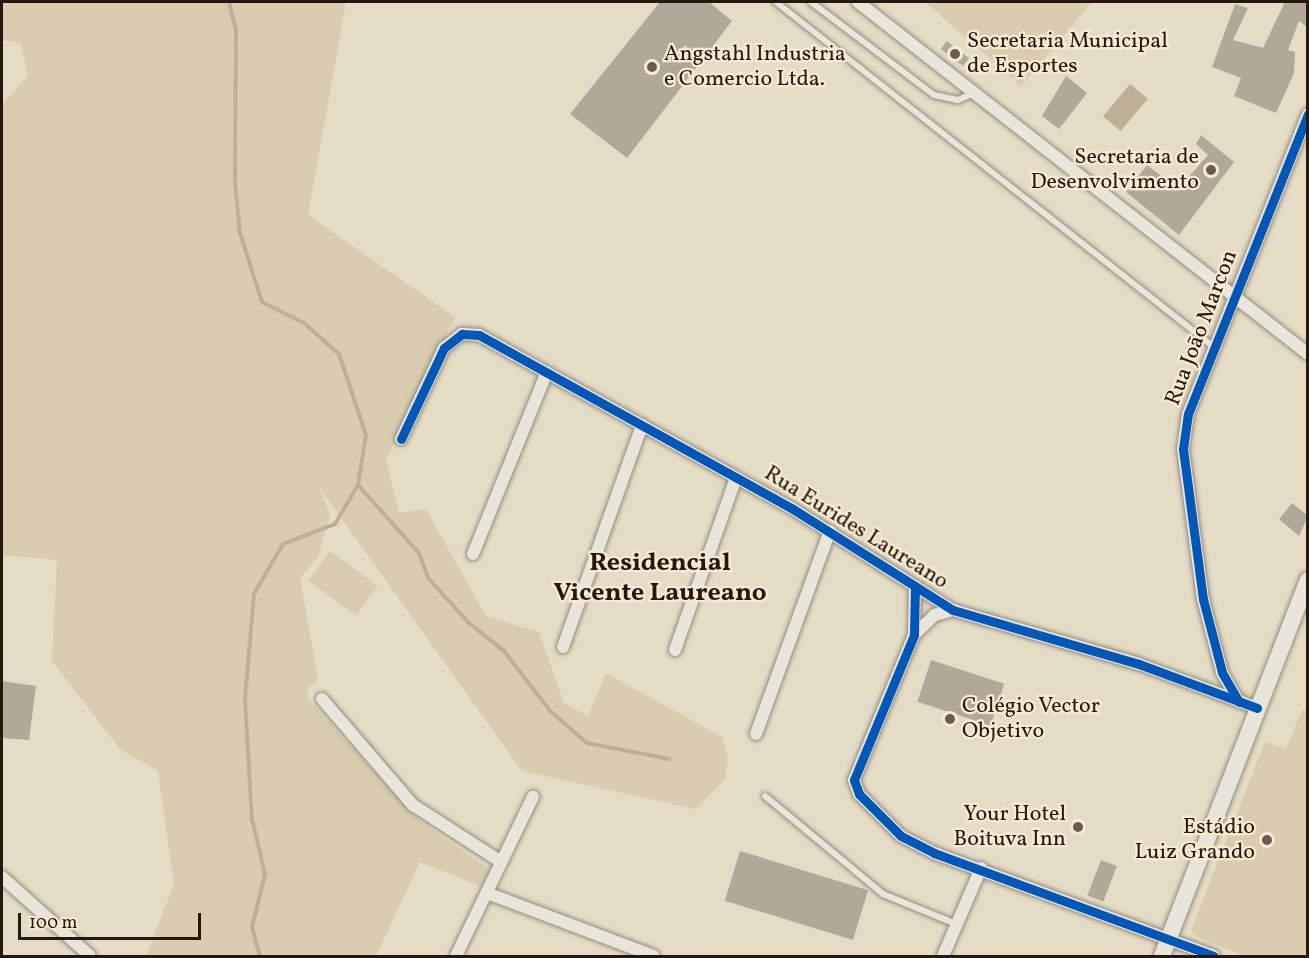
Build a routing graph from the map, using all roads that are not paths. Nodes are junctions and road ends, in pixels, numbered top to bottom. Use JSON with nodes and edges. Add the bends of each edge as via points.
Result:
{"nodes":[{"id":1,"x":776,"y":2,"type":"edge"},
{"id":2,"x":811,"y":2,"type":"edge"},
{"id":3,"x":858,"y":2,"type":"edge"},
{"id":4,"x":975,"y":92,"type":"junction"},
{"id":5,"x":1308,"y":114,"type":"edge"},
{"id":6,"x":1233,"y":297,"type":"junction"},
{"id":7,"x":1215,"y":347,"type":"junction"},
{"id":8,"x":1308,"y":354,"type":"edge"},
{"id":9,"x":547,"y":372,"type":"junction"},
{"id":10,"x":642,"y":425,"type":"junction"},
{"id":11,"x":401,"y":439,"type":"dead end"},
{"id":12,"x":736,"y":478,"type":"junction"},
{"id":13,"x":830,"y":531,"type":"junction"},
{"id":14,"x":473,"y":554,"type":"dead end"},
{"id":15,"x":1308,"y":580,"type":"edge"},
{"id":16,"x":915,"y":586,"type":"junction"},
{"id":17,"x":1303,"y":608,"type":"edge"},
{"id":18,"x":953,"y":610,"type":"junction"},
{"id":19,"x":914,"y":634,"type":"junction"},
{"id":20,"x":562,"y":647,"type":"dead end"},
{"id":21,"x":675,"y":650,"type":"dead end"},
{"id":22,"x":322,"y":699,"type":"dead end"},
{"id":23,"x":1239,"y":702,"type":"junction"},
{"id":24,"x":1257,"y":708,"type":"junction"},
{"id":25,"x":756,"y":734,"type":"dead end"},
{"id":26,"x":533,"y":796,"type":"dead end"},
{"id":27,"x":765,"y":796,"type":"dead end"},
{"id":28,"x":501,"y":862,"type":"junction"},
{"id":29,"x":981,"y":868,"type":"junction"},
{"id":30,"x":2,"y":878,"type":"edge"},
{"id":31,"x":487,"y":893,"type":"junction"},
{"id":32,"x":957,"y":925,"type":"junction"},
{"id":33,"x":1168,"y":940,"type":"junction"},
{"id":34,"x":84,"y":954,"type":"edge"},
{"id":35,"x":456,"y":957,"type":"edge"},
{"id":36,"x":654,"y":957,"type":"edge"},
{"id":37,"x":943,"y":957,"type":"edge"},
{"id":38,"x":1162,"y":957,"type":"edge"},
{"id":39,"x":1214,"y":957,"type":"edge"}],
"edges":[{"from":1,"to":7,"type":"lane"},
{"from":2,"to":4,"type":"lane","via":[[934,95],[958,100]]},
{"from":3,"to":4,"type":"street"},
{"from":4,"to":6,"type":"street"},
{"from":5,"to":6,"type":"street","name":"Rua João Marcon"},
{"from":6,"to":7,"type":"street","name":"Rua João Marcon"},
{"from":6,"to":8,"type":"street"},
{"from":7,"to":23,"type":"street","name":"Rua João Marcon","via":[[1188,414],[1183,453],[1203,598],[1222,672]]},
{"from":9,"to":10,"type":"street","name":"Rua Eurides Laureano"},
{"from":9,"to":11,"type":"street","name":"Rua Eurides Laureano","via":[[478,335],[458,336],[441,353]]},
{"from":9,"to":14,"type":"street"},
{"from":10,"to":12,"type":"street","name":"Rua Eurides Laureano"},
{"from":10,"to":20,"type":"street"},
{"from":12,"to":13,"type":"street","name":"Rua Eurides Laureano"},
{"from":12,"to":21,"type":"street"},
{"from":13,"to":16,"type":"street","name":"Rua Eurides Laureano"},
{"from":13,"to":25,"type":"street"},
{"from":15,"to":17,"type":"main road"},
{"from":16,"to":18,"type":"street","name":"Rua Eurides Laureano"},
{"from":16,"to":19,"type":"street"},
{"from":17,"to":24,"type":"main road"},
{"from":18,"to":19,"type":"street","via":[[935,615]]},
{"from":18,"to":23,"type":"street","name":"Rua Eurides Laureano","via":[[1139,664]]},
{"from":19,"to":29,"type":"street","via":[[854,785],[904,838]]},
{"from":22,"to":28,"type":"street","via":[[413,805]]},
{"from":23,"to":24,"type":"street","name":"Rua Eurides Laureano"},
{"from":24,"to":33,"type":"main road"},
{"from":26,"to":28,"type":"street"},
{"from":27,"to":32,"type":"lane","via":[[883,894]]},
{"from":28,"to":31,"type":"street"},
{"from":29,"to":32,"type":"street"},
{"from":29,"to":33,"type":"street"},
{"from":30,"to":34,"type":"street"},
{"from":31,"to":35,"type":"street"},
{"from":31,"to":36,"type":"street"},
{"from":32,"to":37,"type":"street"},
{"from":33,"to":38,"type":"main road"},
{"from":33,"to":39,"type":"street"}]}
